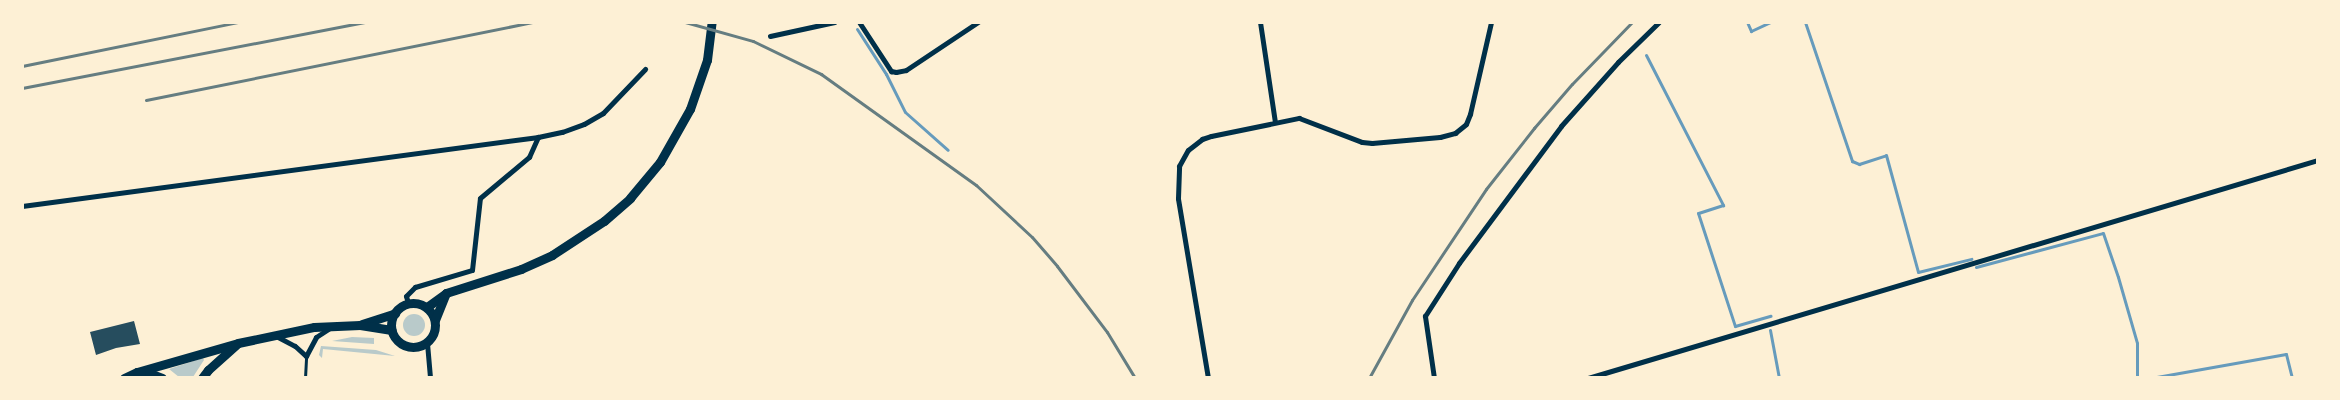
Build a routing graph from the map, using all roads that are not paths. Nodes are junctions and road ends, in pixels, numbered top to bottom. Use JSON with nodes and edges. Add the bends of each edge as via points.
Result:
{"nodes":[{"id":1,"x":712,"y":22,"type":"edge"},
{"id":2,"x":835,"y":22,"type":"edge"},
{"id":3,"x":859,"y":22,"type":"edge"},
{"id":4,"x":978,"y":22,"type":"edge"},
{"id":5,"x":1260,"y":22,"type":"edge"},
{"id":6,"x":1491,"y":22,"type":"edge"},
{"id":7,"x":1659,"y":22,"type":"edge"},
{"id":8,"x":770,"y":36,"type":"dead end"},
{"id":9,"x":645,"y":69,"type":"dead end"},
{"id":10,"x":1275,"y":122,"type":"junction"},
{"id":11,"x":538,"y":137,"type":"junction"},
{"id":12,"x":2318,"y":160,"type":"edge"},
{"id":13,"x":22,"y":206,"type":"edge"},
{"id":14,"x":446,"y":293,"type":"junction"},
{"id":15,"x":408,"y":304,"type":"junction"},
{"id":16,"x":427,"y":308,"type":"junction"},
{"id":17,"x":395,"y":313,"type":"junction"},
{"id":18,"x":435,"y":320,"type":"junction"},
{"id":19,"x":334,"y":325,"type":"junction"},
{"id":20,"x":360,"y":325,"type":"junction"},
{"id":21,"x":392,"y":330,"type":"junction"},
{"id":22,"x":276,"y":336,"type":"junction"},
{"id":23,"x":238,"y":343,"type":"junction"},
{"id":24,"x":427,"y":343,"type":"junction"},
{"id":25,"x":306,"y":356,"type":"junction"},
{"id":26,"x":130,"y":375,"type":"edge"},
{"id":27,"x":119,"y":378,"type":"edge"},
{"id":28,"x":162,"y":378,"type":"edge"},
{"id":29,"x":202,"y":378,"type":"edge"},
{"id":30,"x":305,"y":378,"type":"edge"},
{"id":31,"x":430,"y":378,"type":"edge"},
{"id":32,"x":1208,"y":378,"type":"edge"},
{"id":33,"x":1434,"y":378,"type":"edge"},
{"id":34,"x":1588,"y":378,"type":"edge"}],
"edges":[{"from":1,"to":14,"type":"main road","via":[[707,60],[690,109],[660,162],[630,198],[611,216],[552,255],[521,269]]},
{"from":2,"to":8,"type":"street"},
{"from":3,"to":4,"type":"street","via":[[891,71],[896,72],[906,70]]},
{"from":5,"to":10,"type":"street"},
{"from":6,"to":10,"type":"street","via":[[1470,114],[1466,124],[1455,133],[1372,143],[1307,120]]},
{"from":7,"to":33,"type":"street","via":[[1561,126],[1487,223],[1425,316]]},
{"from":9,"to":11,"type":"street","via":[[603,113],[584,124]]},
{"from":10,"to":32,"type":"street","via":[[1202,139],[1188,150],[1179,166],[1178,198]]},
{"from":11,"to":13,"type":"street"},
{"from":11,"to":15,"type":"street","via":[[529,157],[480,198],[472,270],[415,286],[406,296]]},
{"from":12,"to":34,"type":"street"},
{"from":14,"to":16,"type":"main road"},
{"from":14,"to":18,"type":"main road"},
{"from":15,"to":16,"type":"main road"},
{"from":15,"to":17,"type":"main road"},
{"from":16,"to":18,"type":"main road"},
{"from":17,"to":20,"type":"main road"},
{"from":17,"to":21,"type":"main road"},
{"from":18,"to":24,"type":"main road","via":[[435,332]]},
{"from":19,"to":20,"type":"main road"},
{"from":19,"to":22,"type":"main road"},
{"from":19,"to":25,"type":"street","via":[[316,337]]},
{"from":20,"to":21,"type":"main road"},
{"from":21,"to":24,"type":"main road","via":[[398,341],[410,347]]},
{"from":22,"to":23,"type":"main road"},
{"from":22,"to":25,"type":"street"},
{"from":23,"to":26,"type":"main road"},
{"from":23,"to":29,"type":"main road"},
{"from":24,"to":31,"type":"street"},
{"from":25,"to":30,"type":"lane"},
{"from":26,"to":27,"type":"main road"},
{"from":26,"to":28,"type":"main road","via":[[149,373]]}]}
